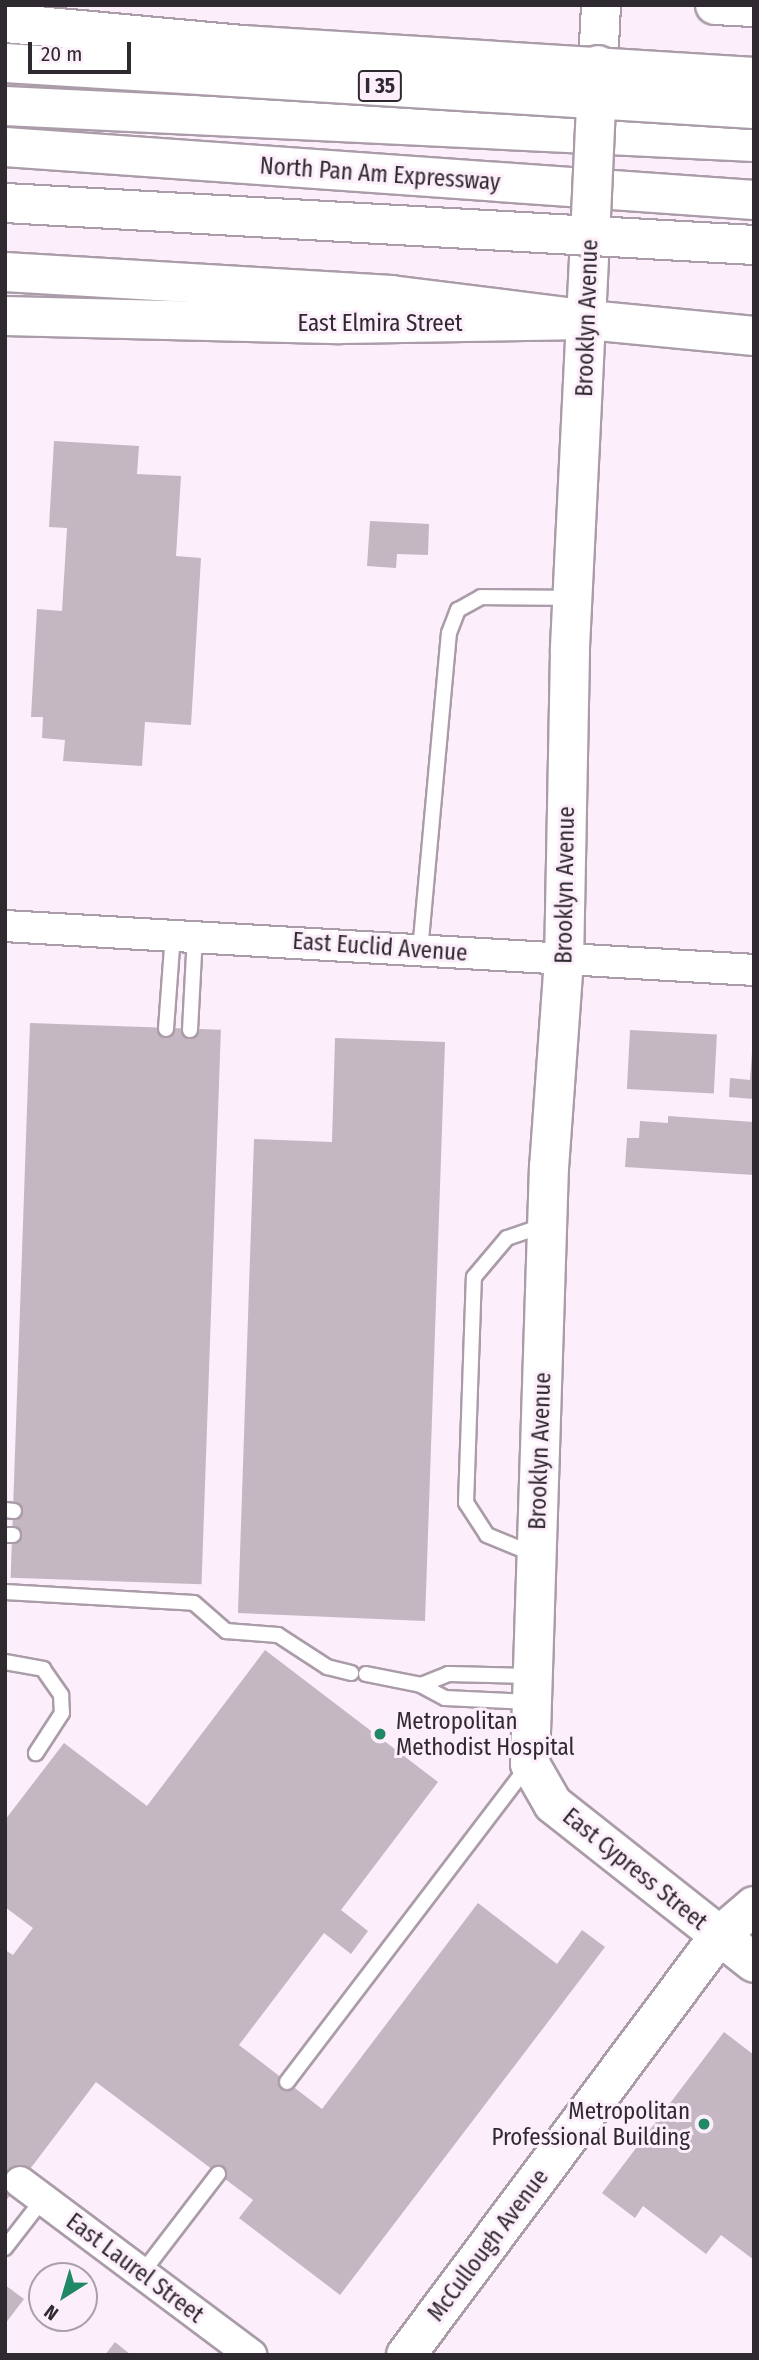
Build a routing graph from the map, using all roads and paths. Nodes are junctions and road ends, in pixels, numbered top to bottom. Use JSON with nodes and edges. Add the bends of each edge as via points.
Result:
{"nodes":[{"id":1,"x":601,"y":5,"type":"edge"},
{"id":2,"x":715,"y":5,"type":"edge"},
{"id":3,"x":754,"y":7,"type":"edge"},
{"id":4,"x":5,"y":23,"type":"edge"},
{"id":5,"x":5,"y":63,"type":"edge"},
{"id":6,"x":754,"y":77,"type":"edge"},
{"id":7,"x":5,"y":106,"type":"edge"},
{"id":8,"x":754,"y":109,"type":"edge"},
{"id":9,"x":754,"y":142,"type":"edge"},
{"id":10,"x":5,"y":147,"type":"edge"},
{"id":11,"x":754,"y":200,"type":"edge"},
{"id":12,"x":5,"y":203,"type":"edge"},
{"id":13,"x":754,"y":245,"type":"edge"},
{"id":14,"x":5,"y":272,"type":"edge"},
{"id":15,"x":5,"y":316,"type":"edge"},
{"id":16,"x":588,"y":320,"type":"junction"},
{"id":17,"x":754,"y":336,"type":"edge"},
{"id":18,"x":573,"y":598,"type":"junction"},
{"id":19,"x":5,"y":926,"type":"edge"},
{"id":20,"x":184,"y":934,"type":"junction"},
{"id":21,"x":421,"y":951,"type":"junction"},
{"id":22,"x":564,"y":959,"type":"junction"},
{"id":23,"x":754,"y":970,"type":"edge"},
{"id":24,"x":166,"y":1028,"type":"dead end"},
{"id":25,"x":190,"y":1030,"type":"dead end"},
{"id":26,"x":547,"y":1224,"type":"junction"},
{"id":27,"x":536,"y":1555,"type":"junction"},
{"id":28,"x":5,"y":1592,"type":"edge"},
{"id":29,"x":5,"y":1662,"type":"edge"},
{"id":30,"x":421,"y":1685,"type":"junction"},
{"id":31,"x":532,"y":1689,"type":"junction"},
{"id":32,"x":36,"y":1753,"type":"dead end"},
{"id":33,"x":530,"y":1764,"type":"junction"},
{"id":34,"x":754,"y":1906,"type":"edge"},
{"id":35,"x":719,"y":1936,"type":"junction"},
{"id":36,"x":754,"y":1963,"type":"edge"},
{"id":37,"x":287,"y":2082,"type":"dead end"},
{"id":38,"x":218,"y":2174,"type":"dead end"},
{"id":39,"x":32,"y":2191,"type":"joint"},
{"id":40,"x":5,"y":2248,"type":"edge"},
{"id":41,"x":142,"y":2273,"type":"junction"},
{"id":42,"x":251,"y":2355,"type":"edge"},
{"id":43,"x":406,"y":2355,"type":"edge"}],
"edges":[{"from":1,"to":16,"type":"main road","name":"Brooklyn Avenue","bridge":true},
{"from":2,"to":3,"type":"main road"},
{"from":4,"to":6,"type":"main road","bridge":true,"via":[[242,45]]},
{"from":5,"to":8,"type":"main road","number":"I 35","bridge":true},
{"from":7,"to":9,"type":"main road","name":"North Pan Am Expressway","number":"I 35"},
{"from":10,"to":11,"type":"main road","name":"North Pan Am Expressway"},
{"from":12,"to":13,"type":"main road","bridge":true},
{"from":14,"to":16,"type":"main road","via":[[391,295]]},
{"from":15,"to":16,"type":"main road","name":"East Elmira Street","via":[[340,324]]},
{"from":16,"to":17,"type":"main road","name":"East Elmira Street"},
{"from":16,"to":18,"type":"main road","name":"Brooklyn Avenue"},
{"from":18,"to":21,"type":"lane","via":[[481,597],[458,610],[449,633]]},
{"from":18,"to":22,"type":"main road","name":"Brooklyn Avenue"},
{"from":19,"to":20,"type":"street","name":"East Euclid Avenue"},
{"from":20,"to":21,"type":"street","name":"East Euclid Avenue"},
{"from":20,"to":24,"type":"lane"},
{"from":20,"to":25,"type":"lane"},
{"from":21,"to":22,"type":"street","name":"East Euclid Avenue"},
{"from":22,"to":23,"type":"street","name":"East Euclid Avenue"},
{"from":22,"to":26,"type":"main road","name":"Brooklyn Avenue"},
{"from":26,"to":27,"type":"main road","name":"Brooklyn Avenue"},
{"from":26,"to":27,"type":"lane","via":[[507,1238],[474,1277],[466,1503],[487,1535]]},
{"from":27,"to":31,"type":"main road","name":"Brooklyn Avenue"},
{"from":28,"to":30,"type":"lane","via":[[194,1603],[226,1631],[278,1635],[327,1667]]},
{"from":29,"to":32,"type":"lane","via":[[43,1670],[61,1695],[62,1713]]},
{"from":30,"to":31,"type":"lane","via":[[448,1674]]},
{"from":30,"to":31,"type":"lane","via":[[445,1699]]},
{"from":31,"to":33,"type":"main road","name":"Brooklyn Avenue"},
{"from":33,"to":35,"type":"main road","name":"East Cypress Street","via":[[553,1804]]},
{"from":33,"to":37,"type":"lane"},
{"from":34,"to":35,"type":"main road","name":"McCullough Avenue"},
{"from":35,"to":36,"type":"main road","name":"East Cypress Street"},
{"from":35,"to":43,"type":"main road","name":"McCullough Avenue"},
{"from":38,"to":41,"type":"lane"},
{"from":39,"to":40,"type":"lane"},
{"from":39,"to":41,"type":"street","name":"East Laurel Street"},
{"from":41,"to":42,"type":"street","name":"East Laurel Street"}]}
